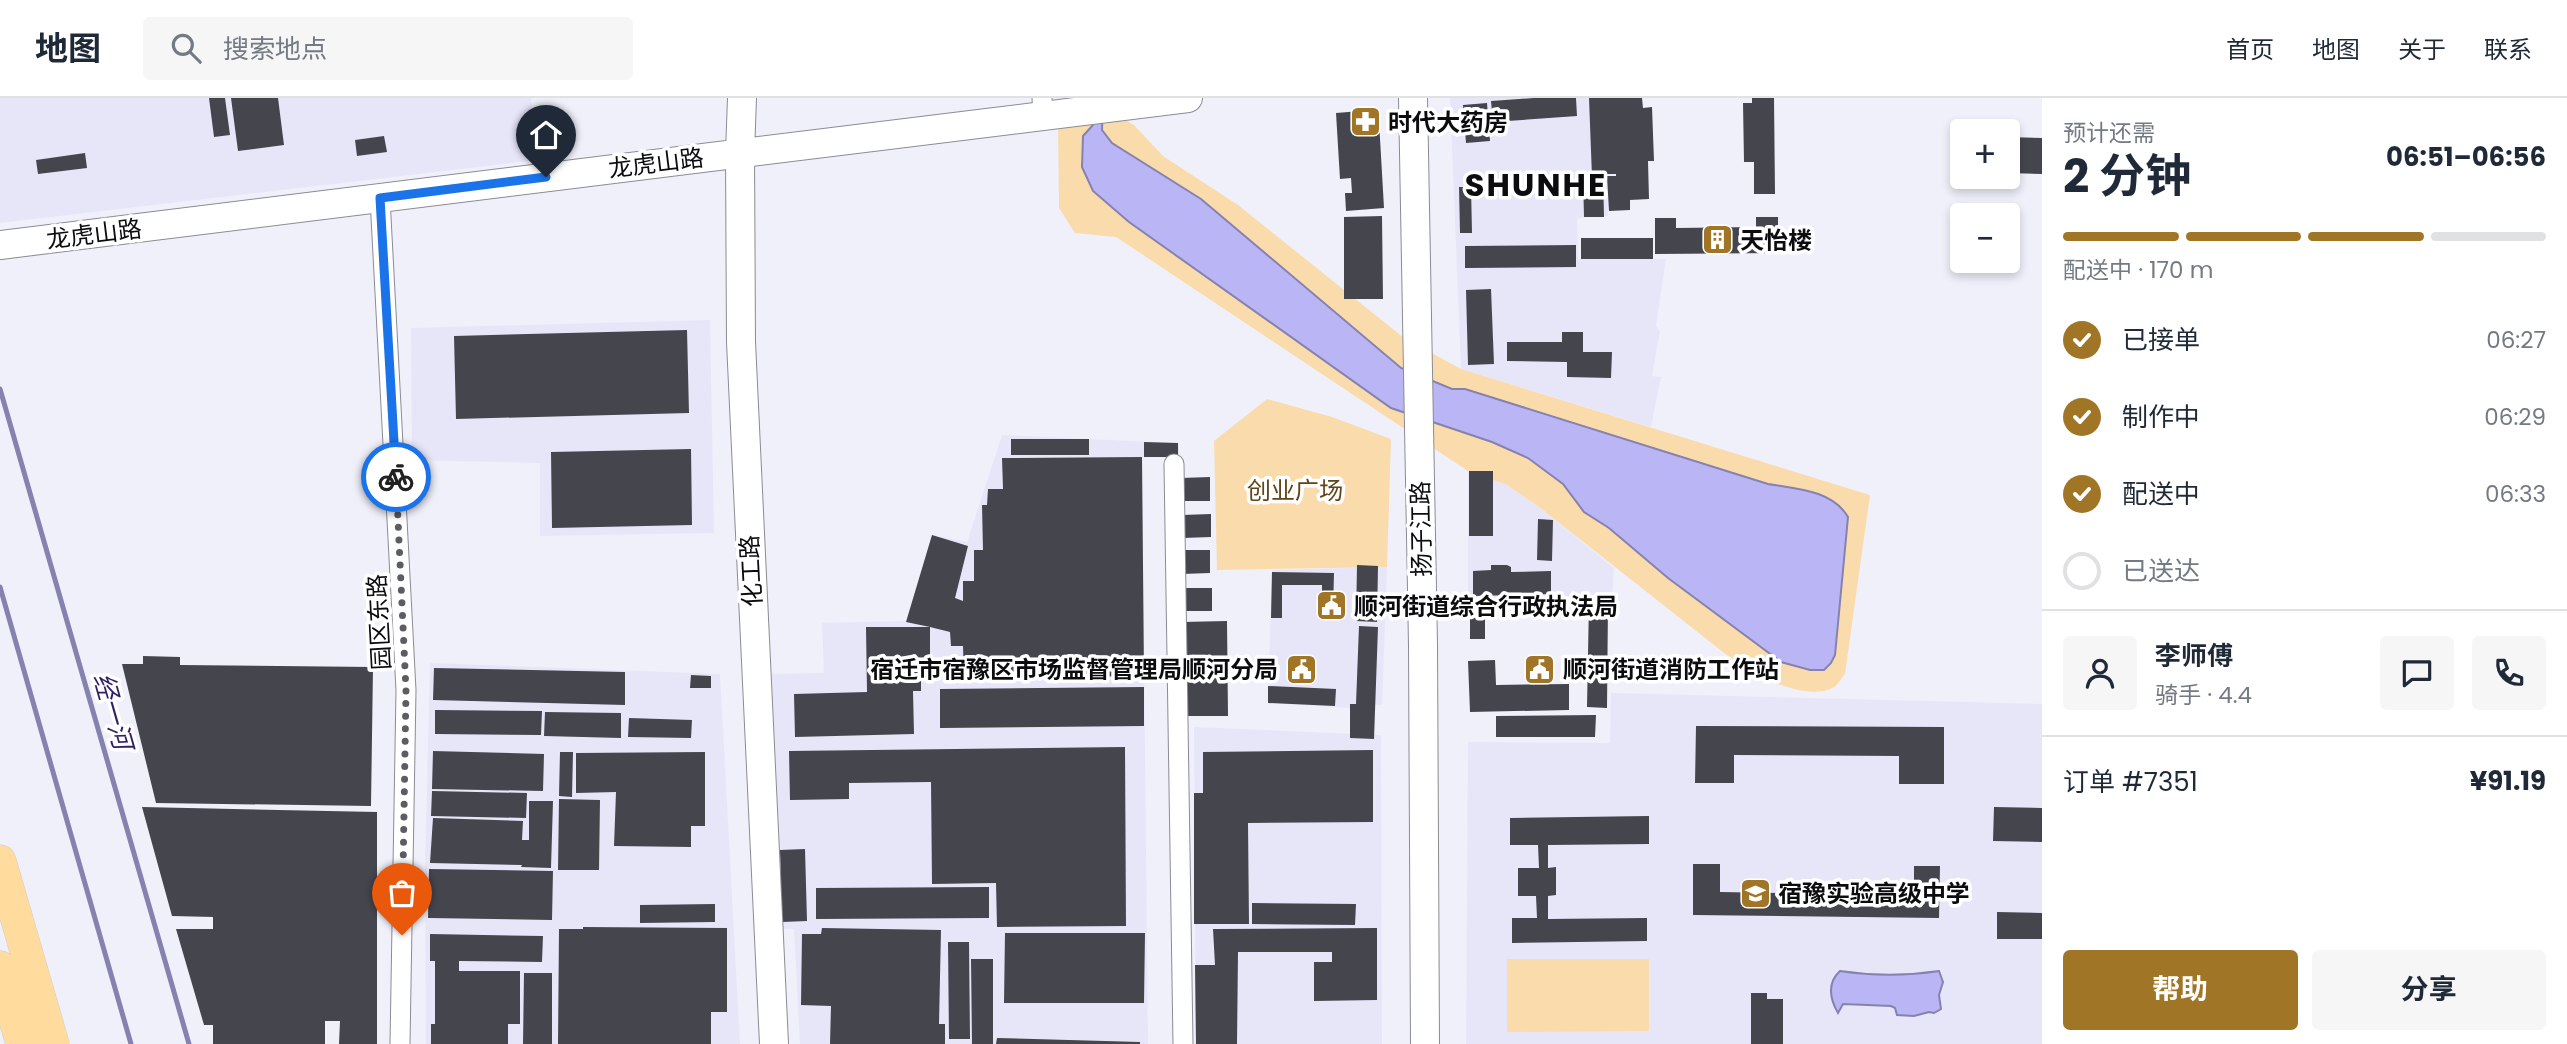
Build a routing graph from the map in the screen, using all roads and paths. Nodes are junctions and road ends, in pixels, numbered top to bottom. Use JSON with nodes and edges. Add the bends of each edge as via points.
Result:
{"nodes":[{"id":1,"x":742,"y":98,"type":"edge"},
{"id":2,"x":1188,"y":98,"type":"edge"},
{"id":3,"x":1413,"y":98,"type":"edge"},
{"id":4,"x":1115,"y":102,"type":"edge"},
{"id":5,"x":1042,"y":107,"type":"edge"},
{"id":6,"x":740,"y":153,"type":"junction"},
{"id":7,"x":380,"y":198,"type":"junction"},
{"id":8,"x":0,"y":245,"type":"edge"},
{"id":9,"x":1174,"y":464,"type":"dead end"},
{"id":10,"x":0,"y":861,"type":"edge"},
{"id":11,"x":0,"y":967,"type":"edge"},
{"id":12,"x":22,"y":1044,"type":"edge"},
{"id":13,"x":53,"y":1044,"type":"edge"},
{"id":14,"x":400,"y":1044,"type":"edge"},
{"id":15,"x":774,"y":1044,"type":"edge"},
{"id":16,"x":1182,"y":1044,"type":"edge"},
{"id":17,"x":1425,"y":1044,"type":"edge"}],
"edges":[{"from":1,"to":6,"type":"street","name":"化工路"},
{"from":2,"to":4,"type":"street","name":"龙虎山路"},
{"from":3,"to":17,"type":"street","name":"扬子江路"},
{"from":4,"to":5,"type":"street","name":"龙虎山路"},
{"from":5,"to":6,"type":"street","name":"龙虎山路"},
{"from":6,"to":7,"type":"street","name":"龙虎山路"},
{"from":6,"to":15,"type":"street","name":"化工路","via":[[741,342]]},
{"from":7,"to":8,"type":"street","name":"龙虎山路"},
{"from":7,"to":14,"type":"street","name":"园区东路","via":[[406,690]]},
{"from":9,"to":16,"type":"street"},
{"from":10,"to":13,"type":"main road"},
{"from":11,"to":12,"type":"main road"}]}
